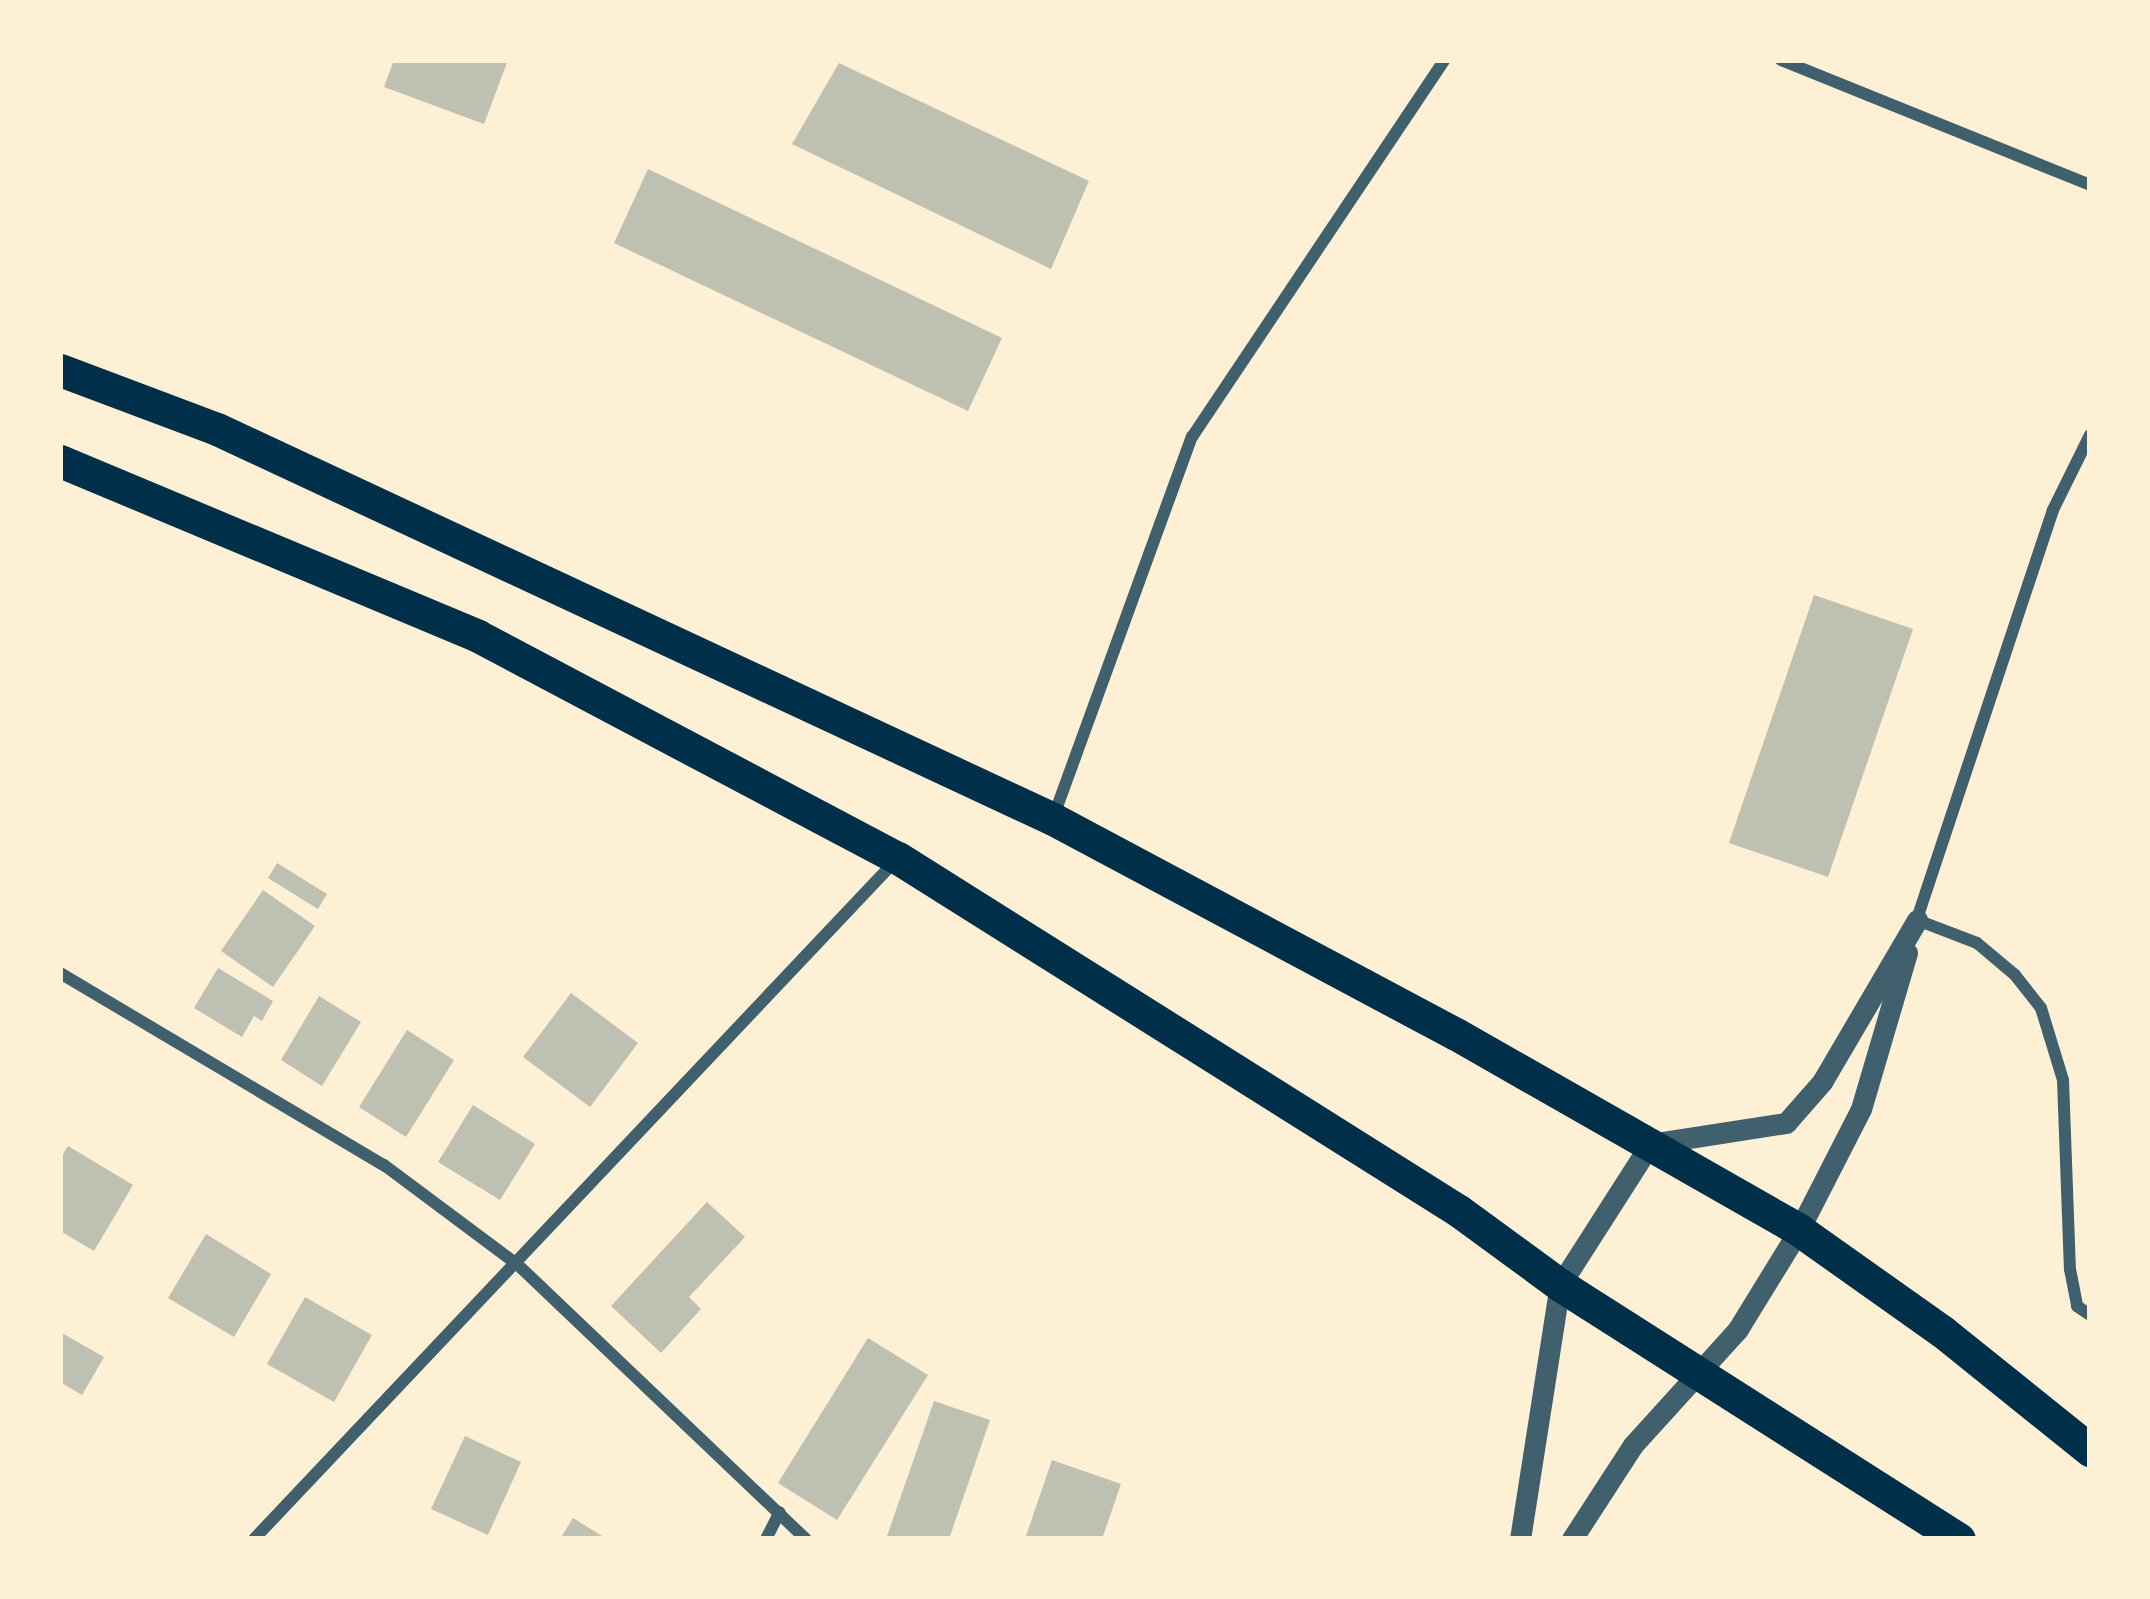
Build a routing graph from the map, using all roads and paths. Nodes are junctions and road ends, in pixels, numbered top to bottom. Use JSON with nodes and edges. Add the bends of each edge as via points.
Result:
{"nodes":[{"id":1,"x":1444,"y":60,"type":"edge"},
{"id":2,"x":1781,"y":60,"type":"edge"},
{"id":3,"x":2090,"y":185,"type":"edge"},
{"id":4,"x":60,"y":370,"type":"edge"},
{"id":5,"x":2090,"y":435,"type":"edge"},
{"id":6,"x":60,"y":461,"type":"edge"},
{"id":7,"x":1053,"y":819,"type":"junction"},
{"id":8,"x":898,"y":859,"type":"junction"},
{"id":9,"x":1917,"y":920,"type":"junction"},
{"id":10,"x":60,"y":973,"type":"edge"},
{"id":11,"x":1650,"y":1144,"type":"junction"},
{"id":12,"x":1799,"y":1230,"type":"junction"},
{"id":13,"x":517,"y":1264,"type":"junction"},
{"id":14,"x":1560,"y":1285,"type":"junction"},
{"id":15,"x":2090,"y":1315,"type":"edge"},
{"id":16,"x":1696,"y":1369,"type":"junction"},
{"id":17,"x":2090,"y":1450,"type":"edge"},
{"id":18,"x":780,"y":1512,"type":"junction"},
{"id":19,"x":254,"y":1539,"type":"edge"},
{"id":20,"x":766,"y":1539,"type":"edge"},
{"id":21,"x":806,"y":1539,"type":"edge"},
{"id":22,"x":1520,"y":1539,"type":"edge"},
{"id":23,"x":1572,"y":1539,"type":"edge"},
{"id":24,"x":1959,"y":1539,"type":"edge"}],
"edges":[{"from":1,"to":7,"type":"street","via":[[1192,437]]},
{"from":2,"to":3,"type":"street"},
{"from":4,"to":7,"type":"highway","via":[[217,429]]},
{"from":5,"to":9,"type":"street","via":[[2053,510]]},
{"from":6,"to":8,"type":"highway","via":[[478,636]]},
{"from":7,"to":11,"type":"highway"},
{"from":8,"to":13,"type":"street"},
{"from":8,"to":14,"type":"highway","via":[[1459,1210]]},
{"from":9,"to":11,"type":"street","via":[[1822,1082],[1786,1123]]},
{"from":9,"to":12,"type":"street","via":[[1861,1108]]},
{"from":9,"to":15,"type":"street","via":[[1977,943],[2042,1008],[2063,1080],[2070,1269],[2077,1306]]},
{"from":10,"to":13,"type":"street","via":[[384,1165]]},
{"from":11,"to":12,"type":"highway"},
{"from":11,"to":14,"type":"street"},
{"from":12,"to":16,"type":"street","via":[[1738,1329]]},
{"from":12,"to":17,"type":"highway","via":[[1943,1331]]},
{"from":13,"to":18,"type":"street"},
{"from":13,"to":19,"type":"street"},
{"from":14,"to":16,"type":"highway"},
{"from":14,"to":22,"type":"street"},
{"from":16,"to":23,"type":"street","via":[[1633,1445]]},
{"from":16,"to":24,"type":"highway"},
{"from":18,"to":20,"type":"street"},
{"from":18,"to":21,"type":"street"}]}
